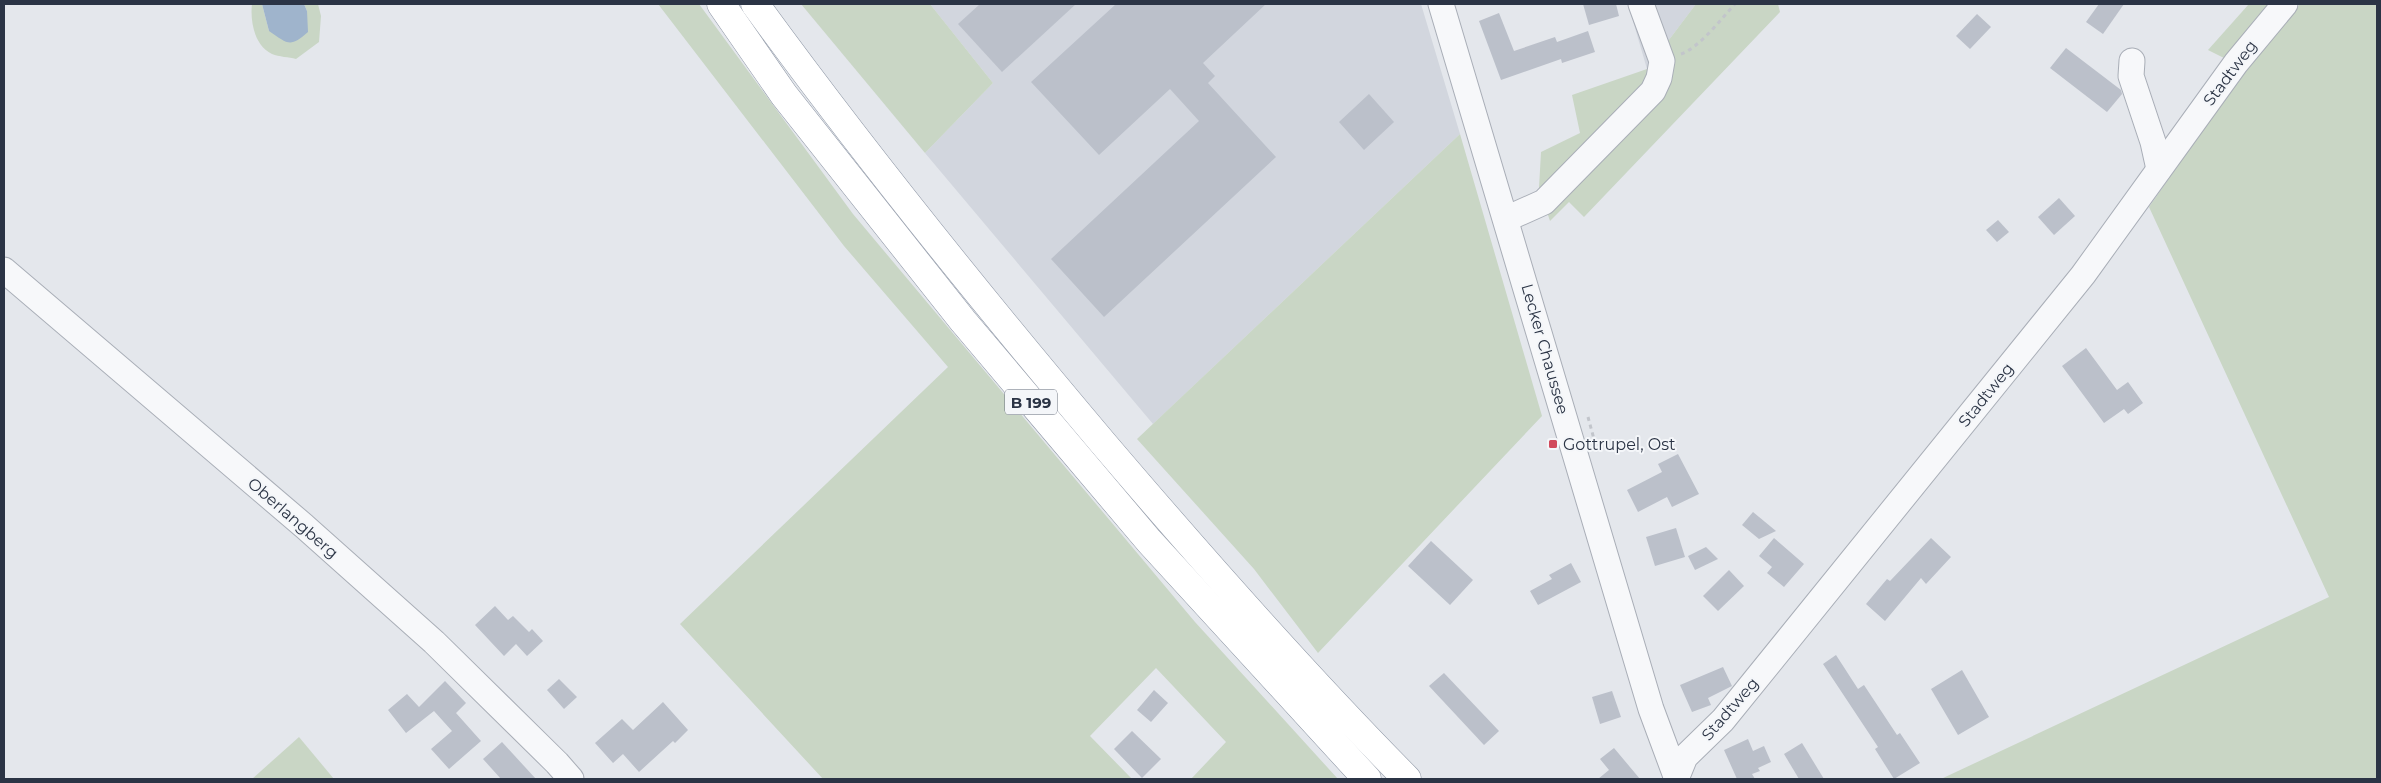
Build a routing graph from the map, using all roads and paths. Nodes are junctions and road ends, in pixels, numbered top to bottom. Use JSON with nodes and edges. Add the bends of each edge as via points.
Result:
{"nodes":[{"id":1,"x":721,"y":4,"type":"edge"},
{"id":2,"x":754,"y":4,"type":"edge"},
{"id":3,"x":1441,"y":4,"type":"edge"},
{"id":4,"x":1641,"y":4,"type":"edge"},
{"id":5,"x":1735,"y":4,"type":"edge"},
{"id":6,"x":2286,"y":4,"type":"edge"},
{"id":7,"x":1662,"y":61,"type":"junction"},
{"id":8,"x":2132,"y":61,"type":"dead end"},
{"id":9,"x":2159,"y":169,"type":"junction"},
{"id":10,"x":1506,"y":219,"type":"junction"},
{"id":11,"x":4,"y":270,"type":"edge"},
{"id":12,"x":571,"y":779,"type":"edge"},
{"id":13,"x":1367,"y":779,"type":"edge"},
{"id":14,"x":1407,"y":779,"type":"edge"},
{"id":15,"x":1676,"y":779,"type":"edge"}],
"edges":[{"from":1,"to":13,"type":"highway","number":"B 199","via":[[784,95],[963,321],[1149,541]]},
{"from":2,"to":14,"type":"highway","number":"B 199","via":[[985,304],[1169,520]]},
{"from":3,"to":10,"type":"street","name":"Lecker Chaussee"},
{"from":4,"to":7,"type":"street"},
{"from":5,"to":7,"type":"path","via":[[1686,52]]},
{"from":6,"to":9,"type":"street","name":"Stadtweg","via":[[2236,63]]},
{"from":7,"to":10,"type":"street","via":[[1653,91],[1544,202]]},
{"from":8,"to":9,"type":"street","via":[[2131,76]]},
{"from":9,"to":15,"type":"street","name":"Stadtweg","via":[[2076,283],[1723,720],[1685,757]]},
{"from":10,"to":15,"type":"street","name":"Lecker Chaussee","via":[[1651,709]]},
{"from":11,"to":12,"type":"street","name":"Oberlangberg","via":[[304,526],[434,642]]}]}
